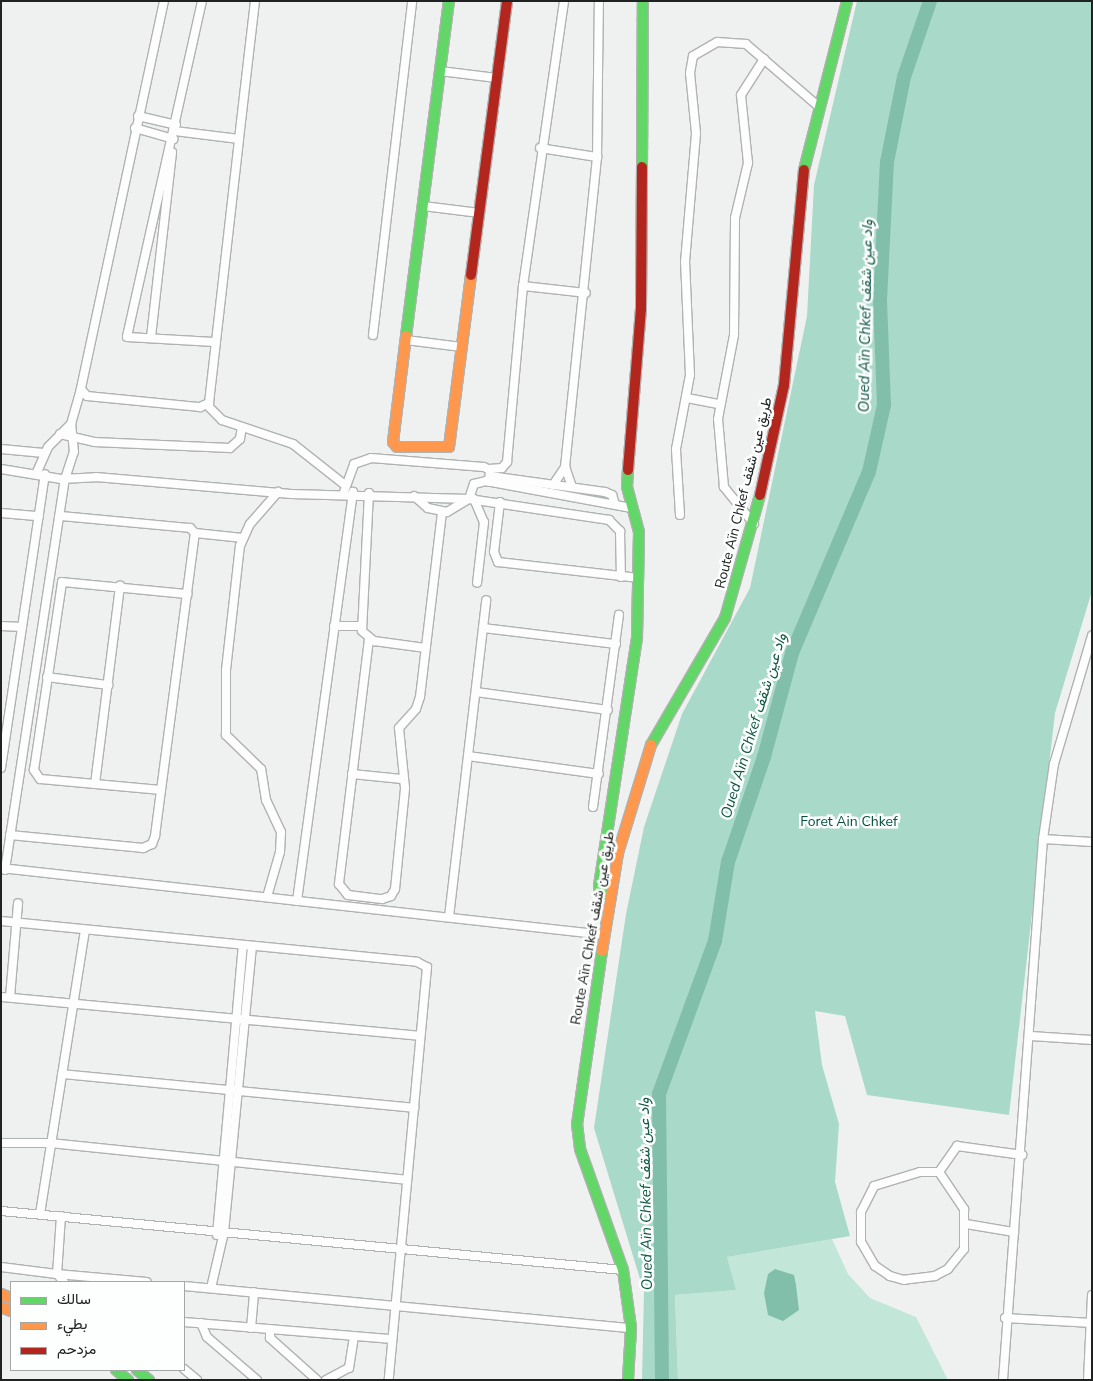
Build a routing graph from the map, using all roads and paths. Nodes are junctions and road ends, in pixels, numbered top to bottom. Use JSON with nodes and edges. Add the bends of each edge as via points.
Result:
{"nodes":[{"id":1,"x":164,"y":1,"type":"edge"},
{"id":2,"x":202,"y":1,"type":"edge"},
{"id":3,"x":255,"y":1,"type":"edge"},
{"id":4,"x":412,"y":1,"type":"edge"},
{"id":5,"x":449,"y":1,"type":"edge"},
{"id":6,"x":507,"y":1,"type":"edge"},
{"id":7,"x":564,"y":1,"type":"edge"},
{"id":8,"x":599,"y":1,"type":"edge"},
{"id":9,"x":643,"y":1,"type":"edge"},
{"id":10,"x":847,"y":1,"type":"edge"},
{"id":11,"x":764,"y":59,"type":"junction"},
{"id":12,"x":440,"y":71,"type":"junction"},
{"id":13,"x":497,"y":78,"type":"junction"},
{"id":14,"x":818,"y":106,"type":"junction"},
{"id":15,"x":138,"y":116,"type":"junction"},
{"id":16,"x":135,"y":128,"type":"junction"},
{"id":17,"x":174,"y":130,"type":"junction"},
{"id":18,"x":239,"y":139,"type":"junction"},
{"id":19,"x":540,"y":148,"type":"junction"},
{"id":20,"x":597,"y":157,"type":"junction"},
{"id":21,"x":423,"y":206,"type":"junction"},
{"id":22,"x":480,"y":213,"type":"junction"},
{"id":23,"x":523,"y":286,"type":"junction"},
{"id":24,"x":586,"y":293,"type":"junction"},
{"id":25,"x":373,"y":335,"type":"dead end"},
{"id":26,"x":151,"y":337,"type":"junction"},
{"id":27,"x":406,"y":340,"type":"junction"},
{"id":28,"x":214,"y":342,"type":"junction"},
{"id":29,"x":462,"y":348,"type":"junction"},
{"id":30,"x":81,"y":389,"type":"junction"},
{"id":31,"x":687,"y":398,"type":"junction"},
{"id":32,"x":719,"y":404,"type":"junction"},
{"id":33,"x":208,"y":406,"type":"junction"},
{"id":34,"x":71,"y":424,"type":"junction"},
{"id":35,"x":242,"y":427,"type":"junction"},
{"id":36,"x":60,"y":434,"type":"junction"},
{"id":37,"x":74,"y":439,"type":"junction"},
{"id":38,"x":1,"y":449,"type":"edge"},
{"id":39,"x":422,"y":449,"type":"junction"},
{"id":40,"x":44,"y":453,"type":"junction"},
{"id":41,"x":421,"y":462,"type":"junction"},
{"id":42,"x":566,"y":467,"type":"junction"},
{"id":43,"x":1,"y":469,"type":"edge"},
{"id":44,"x":41,"y":473,"type":"junction"},
{"id":45,"x":489,"y":476,"type":"junction"},
{"id":46,"x":65,"y":478,"type":"junction"},
{"id":47,"x":552,"y":485,"type":"junction"},
{"id":48,"x":572,"y":487,"type":"junction"},
{"id":49,"x":347,"y":490,"type":"junction"},
{"id":50,"x":278,"y":492,"type":"junction"},
{"id":51,"x":369,"y":493,"type":"junction"},
{"id":52,"x":414,"y":496,"type":"junction"},
{"id":53,"x":471,"y":499,"type":"junction"},
{"id":54,"x":500,"y":502,"type":"junction"},
{"id":55,"x":615,"y":504,"type":"junction"},
{"id":56,"x":632,"y":508,"type":"junction"},
{"id":57,"x":442,"y":512,"type":"junction"},
{"id":58,"x":1,"y":513,"type":"edge"},
{"id":59,"x":680,"y":515,"type":"dead end"},
{"id":60,"x":39,"y":516,"type":"junction"},
{"id":61,"x":60,"y":516,"type":"junction"},
{"id":62,"x":754,"y":524,"type":"junction"},
{"id":63,"x":195,"y":533,"type":"junction"},
{"id":64,"x":243,"y":538,"type":"junction"},
{"id":65,"x":621,"y":577,"type":"junction"},
{"id":66,"x":639,"y":578,"type":"junction"},
{"id":67,"x":477,"y":583,"type":"dead end"},
{"id":68,"x":120,"y":586,"type":"junction"},
{"id":69,"x":187,"y":594,"type":"junction"},
{"id":70,"x":486,"y":600,"type":"dead end"},
{"id":71,"x":619,"y":615,"type":"dead end"},
{"id":72,"x":1,"y":626,"type":"edge"},
{"id":73,"x":334,"y":626,"type":"junction"},
{"id":74,"x":361,"y":626,"type":"junction"},
{"id":75,"x":22,"y":628,"type":"junction"},
{"id":76,"x":484,"y":628,"type":"junction"},
{"id":77,"x":1092,"y":636,"type":"edge"},
{"id":78,"x":369,"y":639,"type":"junction"},
{"id":79,"x":616,"y":644,"type":"junction"},
{"id":80,"x":426,"y":648,"type":"junction"},
{"id":81,"x":47,"y":677,"type":"junction"},
{"id":82,"x":108,"y":685,"type":"junction"},
{"id":83,"x":476,"y":692,"type":"junction"},
{"id":84,"x":608,"y":710,"type":"junction"},
{"id":85,"x":3,"y":749,"type":"edge"},
{"id":86,"x":468,"y":756,"type":"junction"},
{"id":87,"x":1,"y":768,"type":"edge"},
{"id":88,"x":352,"y":774,"type":"junction"},
{"id":89,"x":599,"y":774,"type":"junction"},
{"id":90,"x":402,"y":779,"type":"junction"},
{"id":91,"x":96,"y":784,"type":"junction"},
{"id":92,"x":161,"y":790,"type":"junction"},
{"id":93,"x":593,"y":807,"type":"dead end"},
{"id":94,"x":10,"y":835,"type":"junction"},
{"id":95,"x":1043,"y":839,"type":"junction"},
{"id":96,"x":1092,"y":842,"type":"edge"},
{"id":97,"x":3,"y":869,"type":"edge"},
{"id":98,"x":267,"y":897,"type":"junction"},
{"id":99,"x":364,"y":897,"type":"junction"},
{"id":100,"x":611,"y":897,"type":"junction"},
{"id":101,"x":297,"y":901,"type":"junction"},
{"id":102,"x":18,"y":903,"type":"dead end"},
{"id":103,"x":363,"y":908,"type":"junction"},
{"id":104,"x":450,"y":917,"type":"junction"},
{"id":105,"x":1,"y":921,"type":"edge"},
{"id":106,"x":17,"y":922,"type":"junction"},
{"id":107,"x":85,"y":930,"type":"junction"},
{"id":108,"x":605,"y":935,"type":"junction"},
{"id":109,"x":243,"y":946,"type":"junction"},
{"id":110,"x":252,"y":947,"type":"junction"},
{"id":111,"x":1,"y":997,"type":"edge"},
{"id":112,"x":10,"y":998,"type":"junction"},
{"id":113,"x":74,"y":1003,"type":"junction"},
{"id":114,"x":235,"y":1019,"type":"junction"},
{"id":115,"x":244,"y":1020,"type":"junction"},
{"id":116,"x":420,"y":1036,"type":"junction"},
{"id":117,"x":1031,"y":1036,"type":"junction"},
{"id":118,"x":1092,"y":1040,"type":"edge"},
{"id":119,"x":62,"y":1074,"type":"junction"},
{"id":120,"x":232,"y":1092,"type":"junction"},
{"id":121,"x":414,"y":1108,"type":"junction"},
{"id":122,"x":1,"y":1143,"type":"edge"},
{"id":123,"x":50,"y":1143,"type":"junction"},
{"id":124,"x":1022,"y":1155,"type":"junction"},
{"id":125,"x":226,"y":1161,"type":"junction"},
{"id":126,"x":939,"y":1172,"type":"junction"},
{"id":127,"x":406,"y":1180,"type":"junction"},
{"id":128,"x":1,"y":1211,"type":"edge"},
{"id":129,"x":40,"y":1214,"type":"junction"},
{"id":130,"x":61,"y":1216,"type":"junction"},
{"id":131,"x":966,"y":1224,"type":"junction"},
{"id":132,"x":220,"y":1232,"type":"junction"},
{"id":133,"x":1014,"y":1232,"type":"junction"},
{"id":134,"x":400,"y":1250,"type":"junction"},
{"id":135,"x":1,"y":1267,"type":"edge"},
{"id":136,"x":623,"y":1270,"type":"junction"},
{"id":137,"x":57,"y":1274,"type":"junction"},
{"id":138,"x":63,"y":1281,"type":"edge"},
{"id":139,"x":136,"y":1281,"type":"edge"},
{"id":140,"x":185,"y":1286,"type":"edge"},
{"id":141,"x":211,"y":1288,"type":"junction"},
{"id":142,"x":254,"y":1292,"type":"junction"},
{"id":143,"x":1092,"y":1295,"type":"edge"},
{"id":144,"x":395,"y":1306,"type":"junction"},
{"id":145,"x":1006,"y":1318,"type":"junction"},
{"id":146,"x":185,"y":1322,"type":"edge"},
{"id":147,"x":1091,"y":1323,"type":"edge"},
{"id":148,"x":201,"y":1324,"type":"junction"},
{"id":149,"x":251,"y":1328,"type":"junction"},
{"id":150,"x":631,"y":1328,"type":"junction"},
{"id":151,"x":270,"y":1329,"type":"junction"},
{"id":152,"x":354,"y":1336,"type":"junction"},
{"id":153,"x":392,"y":1339,"type":"junction"},
{"id":154,"x":185,"y":1370,"type":"edge"},
{"id":155,"x":117,"y":1371,"type":"edge"},
{"id":156,"x":138,"y":1371,"type":"edge"},
{"id":157,"x":128,"y":1380,"type":"edge"},
{"id":158,"x":149,"y":1380,"type":"edge"},
{"id":159,"x":197,"y":1380,"type":"edge"},
{"id":160,"x":257,"y":1380,"type":"edge"},
{"id":161,"x":317,"y":1380,"type":"edge"},
{"id":162,"x":326,"y":1380,"type":"edge"},
{"id":163,"x":389,"y":1380,"type":"edge"},
{"id":164,"x":628,"y":1380,"type":"edge"},
{"id":165,"x":1003,"y":1380,"type":"edge"},
{"id":166,"x":1088,"y":1380,"type":"edge"}],
"edges":[{"from":1,"to":15,"type":"street"},
{"from":2,"to":17,"type":"street"},
{"from":3,"to":18,"type":"street"},
{"from":4,"to":25,"type":"street"},
{"from":5,"to":12,"type":"main road"},
{"from":6,"to":13,"type":"main road"},
{"from":7,"to":19,"type":"street"},
{"from":8,"to":20,"type":"street"},
{"from":9,"to":56,"type":"main road","via":[[641,309],[628,487]]},
{"from":10,"to":14,"type":"main road","name":"Route Aïn Chkef طريق عين شقف"},
{"from":11,"to":14,"type":"street"},
{"from":11,"to":31,"type":"street","via":[[746,44],[717,42],[700,48],[690,64],[696,133],[685,262],[690,350]]},
{"from":11,"to":32,"type":"street","via":[[741,95],[748,162],[735,218],[735,328]]},
{"from":12,"to":13,"type":"street"},
{"from":12,"to":21,"type":"main road"},
{"from":13,"to":22,"type":"main road"},
{"from":14,"to":62,"type":"main road","name":"Route Aïn Chkef طريق عين شقف","via":[[801,187],[784,385]]},
{"from":15,"to":16,"type":"street"},
{"from":15,"to":17,"type":"street"},
{"from":16,"to":17,"type":"street"},
{"from":16,"to":30,"type":"street"},
{"from":17,"to":18,"type":"street"},
{"from":17,"to":26,"type":"street"},
{"from":17,"to":26,"type":"street","via":[[127,337]]},
{"from":18,"to":28,"type":"street"},
{"from":19,"to":20,"type":"street"},
{"from":19,"to":23,"type":"street"},
{"from":20,"to":24,"type":"street"},
{"from":21,"to":22,"type":"street"},
{"from":21,"to":27,"type":"main road"},
{"from":22,"to":29,"type":"main road"},
{"from":23,"to":24,"type":"street"},
{"from":23,"to":45,"type":"street","via":[[507,462]]},
{"from":24,"to":42,"type":"street"},
{"from":26,"to":28,"type":"street"},
{"from":27,"to":29,"type":"street"},
{"from":27,"to":39,"type":"main road","via":[[393,444]]},
{"from":28,"to":33,"type":"street"},
{"from":29,"to":39,"type":"main road","via":[[449,447]]},
{"from":30,"to":33,"type":"street","via":[[87,396]]},
{"from":30,"to":34,"type":"street"},
{"from":31,"to":32,"type":"street"},
{"from":31,"to":59,"type":"street","via":[[676,449]]},
{"from":32,"to":62,"type":"street","via":[[717,445],[724,487]]},
{"from":33,"to":35,"type":"street","via":[[217,417]]},
{"from":34,"to":36,"type":"street"},
{"from":34,"to":37,"type":"street"},
{"from":35,"to":37,"type":"street","via":[[240,439],[230,448]]},
{"from":35,"to":49,"type":"street","via":[[293,444]]},
{"from":36,"to":37,"type":"street"},
{"from":36,"to":40,"type":"street"},
{"from":37,"to":46,"type":"street"},
{"from":38,"to":40,"type":"street"},
{"from":39,"to":41,"type":"street"},
{"from":40,"to":44,"type":"street"},
{"from":41,"to":45,"type":"street"},
{"from":41,"to":49,"type":"street","via":[[365,459],[354,464]]},
{"from":42,"to":47,"type":"street"},
{"from":42,"to":48,"type":"street"},
{"from":43,"to":44,"type":"street"},
{"from":44,"to":46,"type":"street"},
{"from":44,"to":60,"type":"street"},
{"from":45,"to":47,"type":"street"},
{"from":45,"to":53,"type":"street","via":[[474,484]]},
{"from":45,"to":55,"type":"street"},
{"from":46,"to":50,"type":"street"},
{"from":46,"to":61,"type":"street"},
{"from":47,"to":48,"type":"street"},
{"from":48,"to":55,"type":"street","via":[[610,493]]},
{"from":49,"to":50,"type":"street"},
{"from":49,"to":51,"type":"street"},
{"from":49,"to":73,"type":"street"},
{"from":50,"to":64,"type":"street"},
{"from":51,"to":52,"type":"street"},
{"from":51,"to":74,"type":"street"},
{"from":52,"to":53,"type":"street"},
{"from":52,"to":57,"type":"street","via":[[428,508]]},
{"from":53,"to":54,"type":"street"},
{"from":53,"to":57,"type":"street","via":[[454,510]]},
{"from":53,"to":67,"type":"street","via":[[484,522]]},
{"from":54,"to":65,"type":"street","via":[[613,521],[620,531]]},
{"from":54,"to":65,"type":"street","via":[[494,552],[498,562]]},
{"from":55,"to":56,"type":"street"},
{"from":56,"to":66,"type":"main road","via":[[638,532]]},
{"from":57,"to":80,"type":"street"},
{"from":58,"to":60,"type":"street"},
{"from":60,"to":75,"type":"street"},
{"from":61,"to":63,"type":"street","via":[[190,528]]},
{"from":61,"to":94,"type":"street"},
{"from":62,"to":100,"type":"main road","name":"Route Aïn Chkef طريق عين شقف","via":[[721,627],[651,744],[618,853]]},
{"from":63,"to":64,"type":"street"},
{"from":63,"to":69,"type":"street"},
{"from":64,"to":98,"type":"street","via":[[226,670],[226,729],[232,745],[261,769],[266,800],[281,832],[280,852]]},
{"from":65,"to":66,"type":"street"},
{"from":66,"to":100,"type":"main road","via":[[632,695],[599,886],[600,893]]},
{"from":68,"to":69,"type":"street"},
{"from":68,"to":81,"type":"street","via":[[62,582]]},
{"from":68,"to":82,"type":"street"},
{"from":69,"to":92,"type":"street"},
{"from":70,"to":76,"type":"street"},
{"from":71,"to":79,"type":"street"},
{"from":72,"to":75,"type":"street"},
{"from":73,"to":74,"type":"street"},
{"from":73,"to":101,"type":"street"},
{"from":74,"to":78,"type":"street"},
{"from":75,"to":85,"type":"street"},
{"from":76,"to":79,"type":"street"},
{"from":76,"to":83,"type":"street"},
{"from":77,"to":95,"type":"street","via":[[1054,764]]},
{"from":78,"to":80,"type":"street"},
{"from":78,"to":88,"type":"street"},
{"from":79,"to":84,"type":"street"},
{"from":80,"to":90,"type":"street","via":[[418,704],[399,728]]},
{"from":81,"to":82,"type":"street"},
{"from":81,"to":91,"type":"street","via":[[35,776]]},
{"from":82,"to":91,"type":"street"},
{"from":83,"to":84,"type":"street"},
{"from":83,"to":86,"type":"street"},
{"from":84,"to":89,"type":"street"},
{"from":85,"to":87,"type":"street"},
{"from":86,"to":89,"type":"street"},
{"from":86,"to":104,"type":"street"},
{"from":88,"to":90,"type":"street"},
{"from":88,"to":99,"type":"street","via":[[338,884],[344,894]]},
{"from":89,"to":93,"type":"street"},
{"from":90,"to":99,"type":"street","via":[[405,788],[394,894],[388,898]]},
{"from":91,"to":92,"type":"street"},
{"from":92,"to":94,"type":"street","via":[[154,840],[148,847]]},
{"from":94,"to":97,"type":"street"},
{"from":95,"to":96,"type":"street"},
{"from":95,"to":117,"type":"street"},
{"from":97,"to":98,"type":"street"},
{"from":98,"to":101,"type":"street"},
{"from":99,"to":103,"type":"street"},
{"from":100,"to":108,"type":"main road","name":"Route Aïn Chkef طريق عين شقف"},
{"from":101,"to":103,"type":"street"},
{"from":102,"to":106,"type":"street"},
{"from":103,"to":104,"type":"street"},
{"from":104,"to":108,"type":"street"},
{"from":105,"to":106,"type":"street"},
{"from":106,"to":107,"type":"street"},
{"from":106,"to":112,"type":"street"},
{"from":107,"to":109,"type":"street"},
{"from":107,"to":113,"type":"street"},
{"from":108,"to":136,"type":"main road","name":"Route Aïn Chkef طريق عين شقف","via":[[577,1124],[588,1178]]},
{"from":109,"to":110,"type":"street"},
{"from":109,"to":114,"type":"street"},
{"from":110,"to":115,"type":"street"},
{"from":110,"to":116,"type":"street","via":[[424,964],[428,973]]},
{"from":111,"to":112,"type":"street"},
{"from":112,"to":113,"type":"street"},
{"from":113,"to":114,"type":"street"},
{"from":113,"to":119,"type":"street"},
{"from":114,"to":115,"type":"street"},
{"from":114,"to":120,"type":"street"},
{"from":115,"to":116,"type":"street"},
{"from":115,"to":120,"type":"street"},
{"from":116,"to":121,"type":"street"},
{"from":117,"to":118,"type":"street"},
{"from":117,"to":124,"type":"street"},
{"from":119,"to":120,"type":"street"},
{"from":119,"to":123,"type":"street"},
{"from":120,"to":121,"type":"street"},
{"from":120,"to":125,"type":"street"},
{"from":121,"to":127,"type":"street"},
{"from":122,"to":123,"type":"street"},
{"from":123,"to":125,"type":"street"},
{"from":123,"to":129,"type":"street"},
{"from":124,"to":126,"type":"street","via":[[957,1146]]},
{"from":124,"to":133,"type":"street"},
{"from":125,"to":127,"type":"street"},
{"from":125,"to":132,"type":"street"},
{"from":126,"to":131,"type":"street","via":[[957,1196]]},
{"from":126,"to":131,"type":"street","via":[[920,1172],[874,1186],[861,1212],[859,1229],[868,1257],[890,1276],[904,1280],[934,1276],[948,1269],[964,1249]]},
{"from":127,"to":134,"type":"street"},
{"from":128,"to":129,"type":"street"},
{"from":129,"to":130,"type":"street"},
{"from":130,"to":132,"type":"street"},
{"from":130,"to":137,"type":"street"},
{"from":131,"to":133,"type":"street"},
{"from":132,"to":134,"type":"street"},
{"from":132,"to":141,"type":"street"},
{"from":133,"to":145,"type":"street"},
{"from":134,"to":136,"type":"street"},
{"from":134,"to":144,"type":"street"},
{"from":135,"to":137,"type":"street"},
{"from":136,"to":150,"type":"main road","name":"Route Aïn Chkef طريق عين شقف"},
{"from":137,"to":138,"type":"street"},
{"from":137,"to":139,"type":"street"},
{"from":140,"to":141,"type":"street"},
{"from":141,"to":142,"type":"street"},
{"from":142,"to":144,"type":"street"},
{"from":142,"to":149,"type":"street"},
{"from":143,"to":147,"type":"street"},
{"from":144,"to":150,"type":"street"},
{"from":144,"to":153,"type":"street"},
{"from":145,"to":147,"type":"street"},
{"from":145,"to":165,"type":"street"},
{"from":146,"to":148,"type":"street"},
{"from":147,"to":166,"type":"street"},
{"from":148,"to":149,"type":"street"},
{"from":148,"to":160,"type":"street","via":[[207,1337]]},
{"from":149,"to":151,"type":"street"},
{"from":150,"to":164,"type":"main road","name":"Route Aïn Chkef طريق عين شقف"},
{"from":151,"to":152,"type":"street"},
{"from":151,"to":161,"type":"street","via":[[270,1338]]},
{"from":152,"to":153,"type":"street"},
{"from":152,"to":162,"type":"street","via":[[349,1368]]},
{"from":153,"to":163,"type":"street"},
{"from":154,"to":159,"type":"street"},
{"from":155,"to":157,"type":"main road"},
{"from":156,"to":158,"type":"main road"}]}
